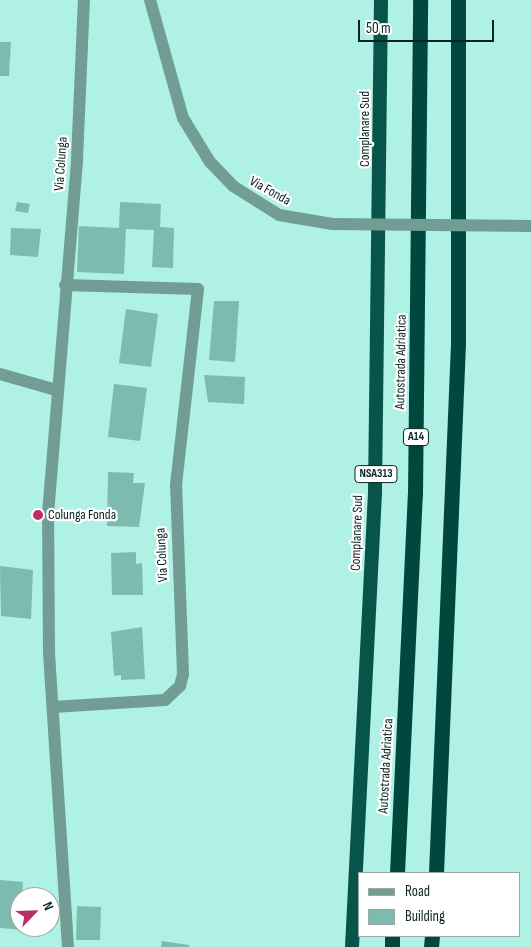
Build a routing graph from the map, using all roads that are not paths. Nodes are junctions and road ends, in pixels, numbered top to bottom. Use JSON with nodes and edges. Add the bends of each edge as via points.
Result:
{"nodes":[{"id":1,"x":84,"y":0,"type":"edge"},
{"id":2,"x":150,"y":0,"type":"edge"},
{"id":3,"x":381,"y":0,"type":"edge"},
{"id":4,"x":420,"y":0,"type":"edge"},
{"id":5,"x":458,"y":0,"type":"edge"},
{"id":6,"x":531,"y":226,"type":"edge"},
{"id":7,"x":65,"y":285,"type":"junction"},
{"id":8,"x":0,"y":374,"type":"edge"},
{"id":9,"x":56,"y":390,"type":"junction"},
{"id":10,"x":53,"y":708,"type":"junction"},
{"id":11,"x":397,"y":872,"type":"edge"},
{"id":12,"x":436,"y":872,"type":"edge"},
{"id":13,"x":68,"y":947,"type":"edge"},
{"id":14,"x":352,"y":947,"type":"edge"}],
"edges":[{"from":1,"to":7,"type":"street","name":"Via Colunga"},
{"from":2,"to":6,"type":"street","name":"Via Fonda","bridge":true,"via":[[183,118],[210,162],[233,186],[279,215],[332,224]]},
{"from":3,"to":14,"type":"highway","name":"Complanare Sud","number":"NSA313","via":[[375,491]]},
{"from":4,"to":11,"type":"highway","name":"Autostrada Adriatica","number":"A14","via":[[415,494]]},
{"from":5,"to":12,"type":"highway","via":[[458,344]]},
{"from":7,"to":9,"type":"street","name":"Via Colunga"},
{"from":7,"to":10,"type":"street","name":"Via Colunga","via":[[198,289],[176,485],[183,674],[180,686],[166,700]]},
{"from":8,"to":9,"type":"street"},
{"from":9,"to":10,"type":"street","name":"Via Colunga","via":[[48,514]]},
{"from":10,"to":13,"type":"street","name":"Via Colunga"}]}
